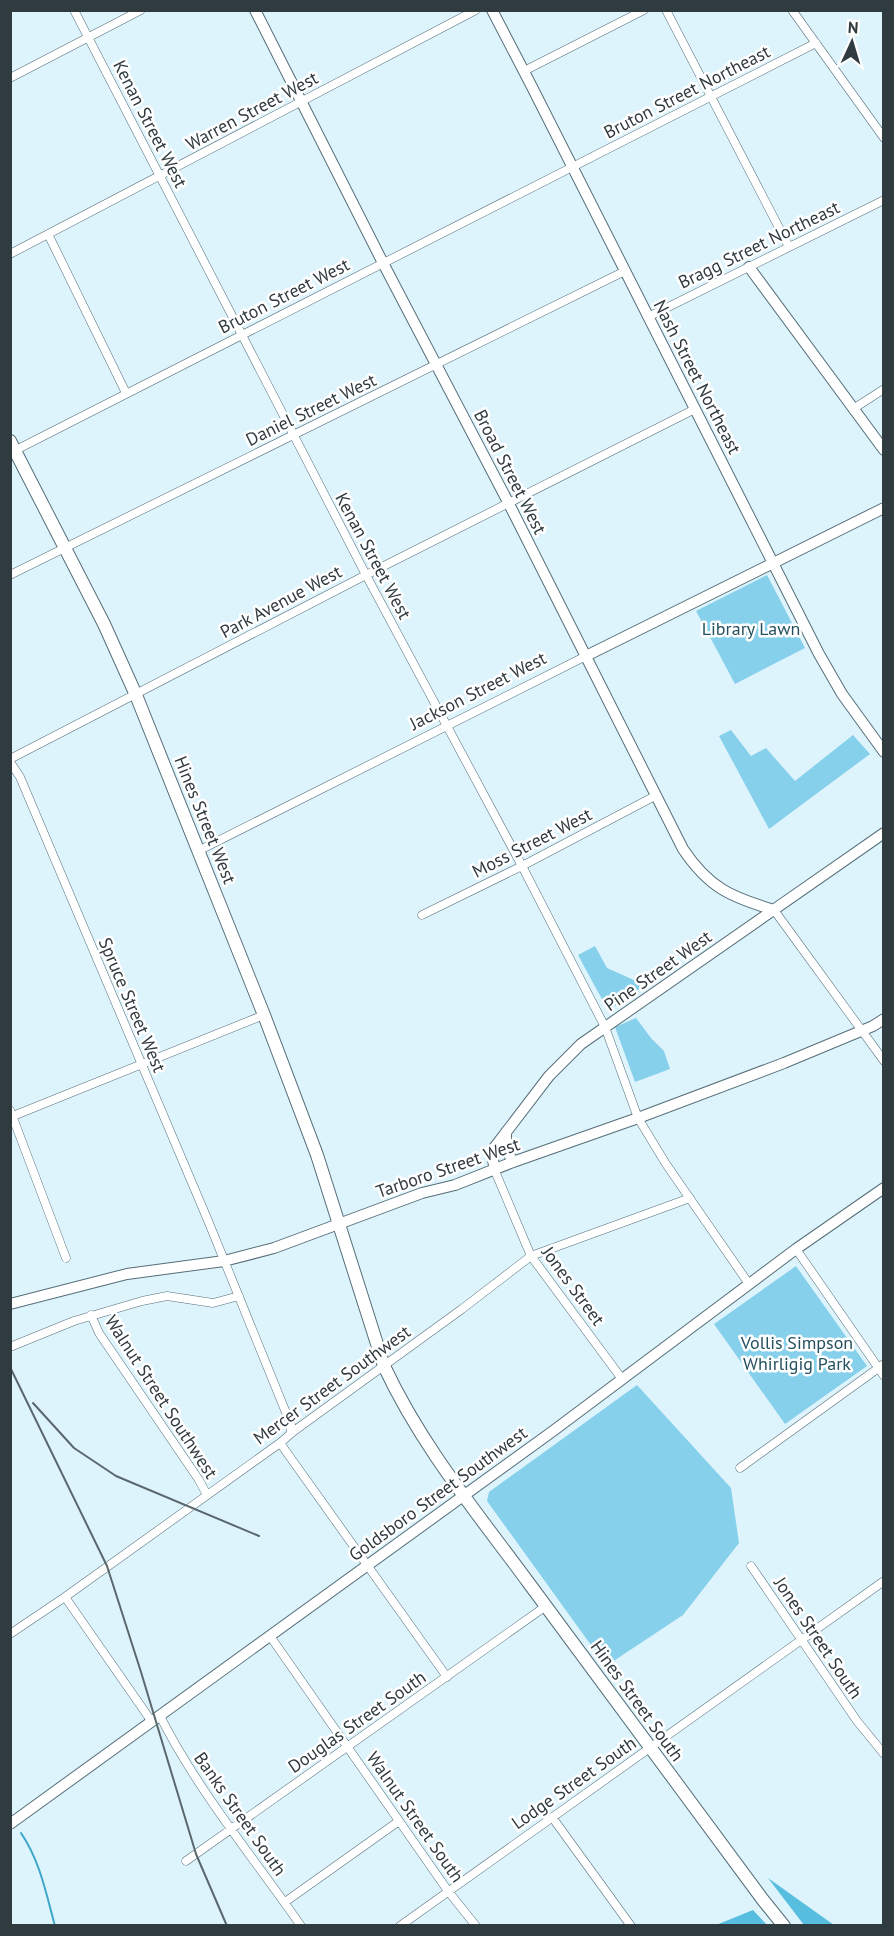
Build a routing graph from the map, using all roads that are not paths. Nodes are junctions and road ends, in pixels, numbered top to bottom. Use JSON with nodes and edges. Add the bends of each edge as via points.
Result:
{"nodes":[{"id":1,"x":74,"y":10,"type":"edge"},
{"id":2,"x":141,"y":10,"type":"edge"},
{"id":3,"x":255,"y":10,"type":"edge"},
{"id":4,"x":476,"y":10,"type":"edge"},
{"id":5,"x":492,"y":10,"type":"edge"},
{"id":6,"x":644,"y":10,"type":"edge"},
{"id":7,"x":666,"y":10,"type":"edge"},
{"id":8,"x":792,"y":10,"type":"edge"},
{"id":9,"x":89,"y":38,"type":"junction"},
{"id":10,"x":816,"y":43,"type":"junction"},
{"id":11,"x":524,"y":71,"type":"junction"},
{"id":12,"x":10,"y":78,"type":"edge"},
{"id":13,"x":711,"y":96,"type":"junction"},
{"id":14,"x":302,"y":101,"type":"junction"},
{"id":15,"x":884,"y":138,"type":"edge"},
{"id":16,"x":572,"y":168,"type":"junction"},
{"id":17,"x":160,"y":176,"type":"junction"},
{"id":18,"x":884,"y":200,"type":"edge"},
{"id":19,"x":48,"y":234,"type":"junction"},
{"id":20,"x":789,"y":248,"type":"junction"},
{"id":21,"x":10,"y":254,"type":"edge"},
{"id":22,"x":383,"y":263,"type":"junction"},
{"id":23,"x":749,"y":267,"type":"junction"},
{"id":24,"x":625,"y":271,"type":"junction"},
{"id":25,"x":648,"y":317,"type":"junction"},
{"id":26,"x":242,"y":334,"type":"junction"},
{"id":27,"x":436,"y":365,"type":"junction"},
{"id":28,"x":884,"y":389,"type":"edge"},
{"id":29,"x":126,"y":393,"type":"junction"},
{"id":30,"x":695,"y":409,"type":"junction"},
{"id":31,"x":853,"y":409,"type":"junction"},
{"id":32,"x":294,"y":435,"type":"junction"},
{"id":33,"x":12,"y":448,"type":"edge"},
{"id":34,"x":884,"y":450,"type":"edge"},
{"id":35,"x":508,"y":502,"type":"junction"},
{"id":36,"x":884,"y":508,"type":"edge"},
{"id":37,"x":65,"y":548,"type":"junction"},
{"id":38,"x":773,"y":562,"type":"junction"},
{"id":39,"x":10,"y":575,"type":"edge"},
{"id":40,"x":366,"y":575,"type":"junction"},
{"id":41,"x":584,"y":657,"type":"junction"},
{"id":42,"x":136,"y":695,"type":"junction"},
{"id":43,"x":446,"y":726,"type":"junction"},
{"id":44,"x":884,"y":752,"type":"edge"},
{"id":45,"x":10,"y":760,"type":"edge"},
{"id":46,"x":655,"y":796,"type":"junction"},
{"id":47,"x":884,"y":833,"type":"edge"},
{"id":48,"x":198,"y":851,"type":"junction"},
{"id":49,"x":522,"y":866,"type":"junction"},
{"id":50,"x":774,"y":910,"type":"junction"},
{"id":51,"x":422,"y":915,"type":"dead end"},
{"id":52,"x":264,"y":1015,"type":"junction"},
{"id":53,"x":884,"y":1019,"type":"edge"},
{"id":54,"x":605,"y":1027,"type":"junction"},
{"id":55,"x":861,"y":1031,"type":"junction"},
{"id":56,"x":884,"y":1061,"type":"edge"},
{"id":57,"x":141,"y":1064,"type":"junction"},
{"id":58,"x":12,"y":1113,"type":"edge"},
{"id":59,"x":638,"y":1118,"type":"junction"},
{"id":60,"x":506,"y":1131,"type":"junction"},
{"id":61,"x":513,"y":1162,"type":"junction"},
{"id":62,"x":495,"y":1171,"type":"junction"},
{"id":63,"x":884,"y":1188,"type":"edge"},
{"id":64,"x":690,"y":1198,"type":"junction"},
{"id":65,"x":339,"y":1223,"type":"junction"},
{"id":66,"x":796,"y":1250,"type":"junction"},
{"id":67,"x":531,"y":1256,"type":"junction"},
{"id":68,"x":66,"y":1258,"type":"dead end"},
{"id":69,"x":224,"y":1261,"type":"junction"},
{"id":70,"x":749,"y":1284,"type":"junction"},
{"id":71,"x":239,"y":1296,"type":"junction"},
{"id":72,"x":10,"y":1304,"type":"edge"},
{"id":73,"x":91,"y":1316,"type":"junction"},
{"id":74,"x":10,"y":1347,"type":"edge"},
{"id":75,"x":384,"y":1366,"type":"junction"},
{"id":76,"x":881,"y":1366,"type":"edge"},
{"id":77,"x":884,"y":1376,"type":"edge"},
{"id":78,"x":622,"y":1379,"type":"junction"},
{"id":79,"x":291,"y":1433,"type":"junction"},
{"id":80,"x":280,"y":1443,"type":"junction"},
{"id":81,"x":740,"y":1468,"type":"dead end"},
{"id":82,"x":207,"y":1495,"type":"junction"},
{"id":83,"x":463,"y":1496,"type":"junction"},
{"id":84,"x":368,"y":1565,"type":"junction"},
{"id":85,"x":751,"y":1566,"type":"dead end"},
{"id":86,"x":883,"y":1584,"type":"edge"},
{"id":87,"x":65,"y":1597,"type":"junction"},
{"id":88,"x":546,"y":1606,"type":"junction"},
{"id":89,"x":10,"y":1634,"type":"edge"},
{"id":90,"x":270,"y":1636,"type":"junction"},
{"id":91,"x":801,"y":1640,"type":"junction"},
{"id":92,"x":447,"y":1677,"type":"junction"},
{"id":93,"x":156,"y":1719,"type":"junction"},
{"id":94,"x":348,"y":1746,"type":"junction"},
{"id":95,"x":650,"y":1748,"type":"junction"},
{"id":96,"x":884,"y":1754,"type":"edge"},
{"id":97,"x":552,"y":1817,"type":"junction"},
{"id":98,"x":399,"y":1821,"type":"junction"},
{"id":99,"x":10,"y":1824,"type":"edge"},
{"id":100,"x":231,"y":1829,"type":"junction"},
{"id":101,"x":186,"y":1861,"type":"dead end"},
{"id":102,"x":448,"y":1891,"type":"junction"},
{"id":103,"x":285,"y":1902,"type":"junction"},
{"id":104,"x":301,"y":1926,"type":"edge"},
{"id":105,"x":400,"y":1926,"type":"edge"},
{"id":106,"x":476,"y":1926,"type":"edge"},
{"id":107,"x":631,"y":1926,"type":"edge"},
{"id":108,"x":784,"y":1926,"type":"edge"}],
"edges":[{"from":1,"to":9,"type":"street","name":"Kenan Street West"},
{"from":2,"to":9,"type":"street"},
{"from":3,"to":14,"type":"street","name":"Broad Street West"},
{"from":4,"to":14,"type":"street","name":"Warren Street West"},
{"from":5,"to":11,"type":"street","name":"Nash Street Northeast"},
{"from":6,"to":11,"type":"street"},
{"from":7,"to":13,"type":"street"},
{"from":8,"to":10,"type":"street"},
{"from":9,"to":12,"type":"street"},
{"from":9,"to":17,"type":"street","name":"Kenan Street West"},
{"from":10,"to":13,"type":"street","name":"Bruton Street Northeast"},
{"from":10,"to":15,"type":"street"},
{"from":11,"to":16,"type":"street","name":"Nash Street Northeast"},
{"from":13,"to":16,"type":"street","name":"Bruton Street Northeast"},
{"from":13,"to":20,"type":"street"},
{"from":14,"to":17,"type":"street","name":"Warren Street West"},
{"from":14,"to":22,"type":"street","name":"Broad Street West"},
{"from":16,"to":22,"type":"street","name":"Bruton Street West"},
{"from":16,"to":24,"type":"street","name":"Nash Street Northeast"},
{"from":17,"to":19,"type":"street","name":"Warren Street West"},
{"from":17,"to":26,"type":"street","name":"Kenan Street West"},
{"from":18,"to":20,"type":"street","name":"Bragg Street Northeast"},
{"from":19,"to":21,"type":"street","name":"Warren Street West"},
{"from":19,"to":29,"type":"street"},
{"from":20,"to":23,"type":"street","name":"Bragg Street Northeast"},
{"from":22,"to":26,"type":"street","name":"Bruton Street West"},
{"from":22,"to":27,"type":"street","name":"Broad Street West"},
{"from":23,"to":25,"type":"street","name":"Bragg Street Northeast"},
{"from":23,"to":31,"type":"street"},
{"from":24,"to":25,"type":"street","name":"Nash Street Northeast"},
{"from":24,"to":27,"type":"street","name":"Daniel Street West"},
{"from":25,"to":30,"type":"street","name":"Nash Street Northeast"},
{"from":26,"to":29,"type":"street","name":"Bruton Street West"},
{"from":26,"to":32,"type":"street","name":"Kenan Street West"},
{"from":27,"to":32,"type":"street","name":"Daniel Street West"},
{"from":27,"to":35,"type":"street","name":"Broad Street West"},
{"from":28,"to":31,"type":"street"},
{"from":29,"to":33,"type":"street","name":"Bruton Street West"},
{"from":30,"to":35,"type":"street","name":"Park Avenue West"},
{"from":30,"to":38,"type":"street","name":"Nash Street Northeast"},
{"from":31,"to":34,"type":"street"},
{"from":32,"to":37,"type":"street","name":"Daniel Street West"},
{"from":32,"to":40,"type":"street","name":"Kenan Street West"},
{"from":33,"to":37,"type":"main road","name":"Hines Street West"},
{"from":35,"to":40,"type":"street","name":"Park Avenue West"},
{"from":35,"to":41,"type":"street","name":"Broad Street West"},
{"from":36,"to":38,"type":"street","name":"Jackson Street West"},
{"from":37,"to":39,"type":"street","name":"Daniel Street West"},
{"from":37,"to":42,"type":"main road","name":"Hines Street West"},
{"from":38,"to":41,"type":"street","name":"Jackson Street West"},
{"from":38,"to":44,"type":"street","name":"Nash Street Northeast","via":[[842,694]]},
{"from":40,"to":42,"type":"street","name":"Park Avenue West"},
{"from":40,"to":43,"type":"street","name":"Kenan Street West"},
{"from":41,"to":43,"type":"street","name":"Jackson Street West"},
{"from":41,"to":46,"type":"street","name":"Broad Street West"},
{"from":42,"to":45,"type":"street","name":"Park Avenue West"},
{"from":42,"to":48,"type":"main road","name":"Hines Street West"},
{"from":43,"to":48,"type":"street","name":"Jackson Street West"},
{"from":43,"to":49,"type":"street","name":"Kenan Street West"},
{"from":45,"to":57,"type":"street","name":"Spruce Street West"},
{"from":46,"to":49,"type":"street","name":"Moss Street West"},
{"from":46,"to":50,"type":"street","name":"Broad Street West","via":[[700,872],[730,895]]},
{"from":47,"to":50,"type":"street","name":"Pine Street West"},
{"from":48,"to":52,"type":"main road","name":"Hines Street West"},
{"from":49,"to":51,"type":"street","name":"Moss Street West"},
{"from":49,"to":54,"type":"street","name":"Kenan Street West"},
{"from":50,"to":54,"type":"street","name":"Pine Street West"},
{"from":50,"to":55,"type":"street"},
{"from":52,"to":57,"type":"street"},
{"from":52,"to":65,"type":"main road","name":"Hines Street West"},
{"from":53,"to":55,"type":"street","name":"Tarboro Street West"},
{"from":54,"to":59,"type":"street","name":"Kenan Street West"},
{"from":54,"to":60,"type":"street","name":"Pine Street West","via":[[563,1060]]},
{"from":55,"to":56,"type":"street"},
{"from":55,"to":59,"type":"street","name":"Tarboro Street West"},
{"from":57,"to":58,"type":"street"},
{"from":57,"to":69,"type":"street","name":"Spruce Street West"},
{"from":58,"to":68,"type":"street"},
{"from":59,"to":61,"type":"street","name":"Tarboro Street West"},
{"from":59,"to":64,"type":"street","name":"Kenan Street West"},
{"from":60,"to":61,"type":"street","via":[[506,1149]]},
{"from":60,"to":62,"type":"street","name":"Pine Street West","via":[[494,1148]]},
{"from":61,"to":62,"type":"street","name":"Tarboro Street West"},
{"from":62,"to":65,"type":"street","name":"Tarboro Street West"},
{"from":62,"to":67,"type":"street","name":"Jones Street"},
{"from":63,"to":66,"type":"street","name":"Goldsboro Street Southwest"},
{"from":64,"to":67,"type":"street","name":"Mercer Street Southwest"},
{"from":64,"to":70,"type":"street","name":"Kenan Street West"},
{"from":65,"to":69,"type":"street","name":"Tarboro Street West","via":[[274,1248]]},
{"from":65,"to":75,"type":"main road","name":"Hines Street West"},
{"from":66,"to":70,"type":"street","name":"Goldsboro Street Southwest"},
{"from":66,"to":76,"type":"street"},
{"from":67,"to":75,"type":"street","name":"Mercer Street Southwest"},
{"from":67,"to":78,"type":"street","name":"Jones Street"},
{"from":69,"to":71,"type":"street","name":"Spruce Street West"},
{"from":69,"to":72,"type":"street","name":"Tarboro Street West","via":[[127,1274]]},
{"from":70,"to":78,"type":"street","name":"Goldsboro Street Southwest"},
{"from":71,"to":73,"type":"street","via":[[213,1303],[167,1296]]},
{"from":71,"to":79,"type":"street","name":"Spruce Street West"},
{"from":73,"to":74,"type":"street"},
{"from":73,"to":82,"type":"street","name":"Walnut Street Southwest"},
{"from":75,"to":79,"type":"street","name":"Mercer Street Southwest"},
{"from":75,"to":83,"type":"main road","name":"Hines Street South","via":[[413,1424]]},
{"from":76,"to":77,"type":"street"},
{"from":76,"to":81,"type":"street"},
{"from":78,"to":83,"type":"street","name":"Goldsboro Street Southwest"},
{"from":79,"to":80,"type":"street","name":"Mercer Street Southwest"},
{"from":80,"to":82,"type":"street","name":"Mercer Street Southwest"},
{"from":80,"to":84,"type":"street"},
{"from":82,"to":87,"type":"street","name":"Mercer Street Southwest"},
{"from":83,"to":84,"type":"street","name":"Goldsboro Street Southwest"},
{"from":83,"to":88,"type":"main road","name":"Hines Street South"},
{"from":84,"to":90,"type":"street","name":"Goldsboro Street Southwest"},
{"from":84,"to":92,"type":"street"},
{"from":85,"to":91,"type":"street","name":"Jones Street South"},
{"from":86,"to":91,"type":"street","name":"Lodge Street South"},
{"from":87,"to":89,"type":"street","name":"Mercer Street Southwest"},
{"from":87,"to":93,"type":"street","name":"Banks Street South"},
{"from":88,"to":92,"type":"street","name":"Douglas Street South"},
{"from":88,"to":95,"type":"main road","name":"Hines Street South"},
{"from":90,"to":93,"type":"street","name":"Goldsboro Street Southwest"},
{"from":90,"to":94,"type":"street","name":"Walnut Street South"},
{"from":91,"to":95,"type":"street","name":"Lodge Street South"},
{"from":91,"to":96,"type":"street","name":"Jones Street South"},
{"from":92,"to":94,"type":"street","name":"Douglas Street South"},
{"from":93,"to":99,"type":"street","name":"Goldsboro Street Southwest"},
{"from":93,"to":100,"type":"street","name":"Banks Street South"},
{"from":94,"to":98,"type":"street","name":"Walnut Street South"},
{"from":94,"to":100,"type":"street","name":"Douglas Street South"},
{"from":95,"to":97,"type":"street","name":"Lodge Street South"},
{"from":95,"to":108,"type":"main road","name":"Hines Street South"},
{"from":97,"to":102,"type":"street","name":"Lodge Street South"},
{"from":97,"to":107,"type":"street"},
{"from":98,"to":102,"type":"street","name":"Walnut Street South"},
{"from":98,"to":103,"type":"street"},
{"from":100,"to":101,"type":"street","name":"Douglas Street South"},
{"from":100,"to":103,"type":"street","name":"Banks Street South"},
{"from":102,"to":105,"type":"street","name":"Lodge Street South"},
{"from":102,"to":106,"type":"street","name":"Walnut Street South"},
{"from":103,"to":104,"type":"street","name":"Banks Street South"}]}
